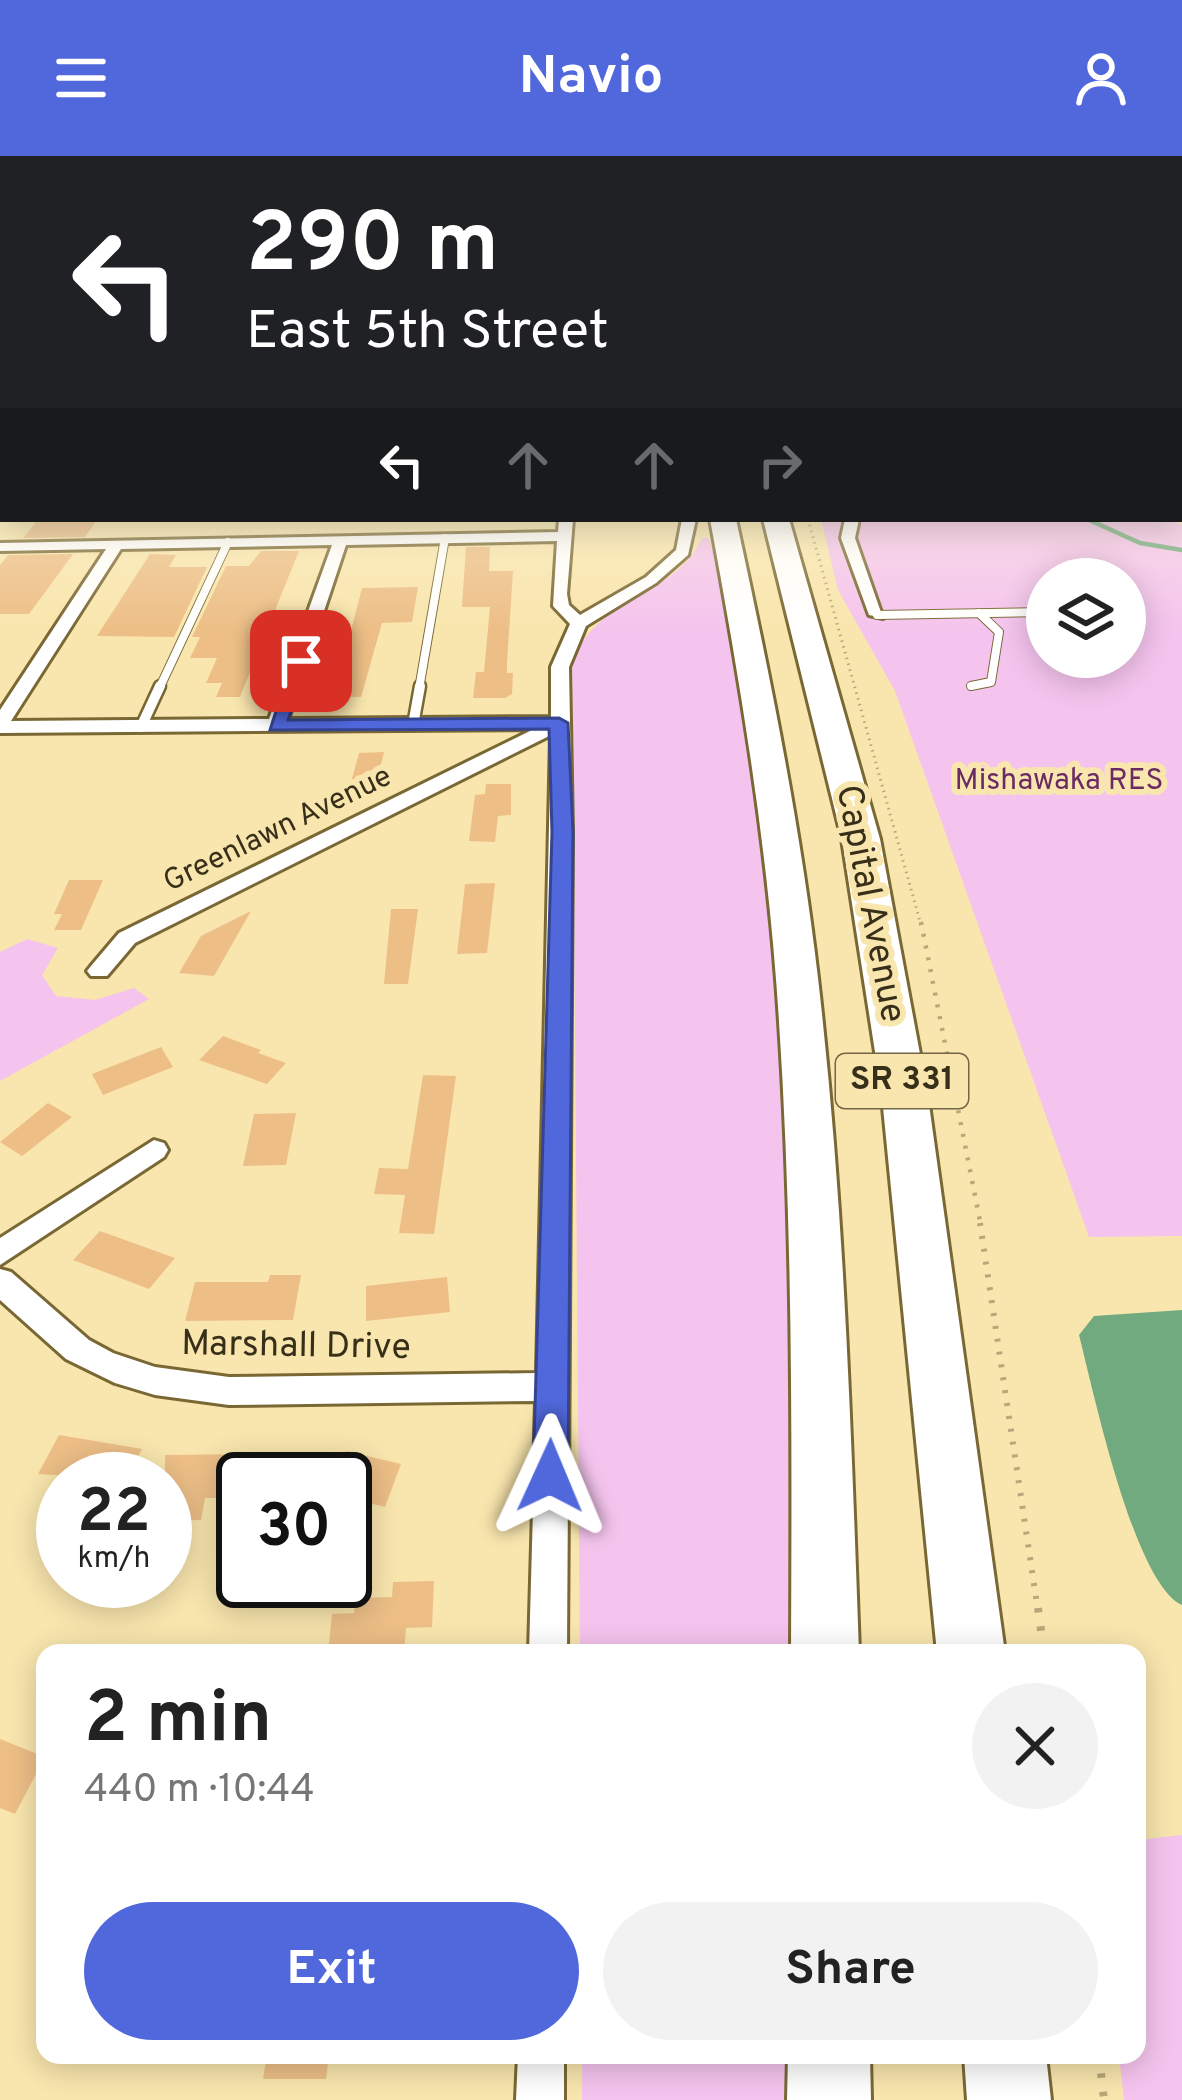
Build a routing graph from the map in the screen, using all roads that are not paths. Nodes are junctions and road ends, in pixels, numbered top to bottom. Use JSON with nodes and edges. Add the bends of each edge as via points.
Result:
{"nodes":[{"id":1,"x":689,"y":522,"type":"edge"},
{"id":2,"x":724,"y":522,"type":"edge"},
{"id":3,"x":777,"y":522,"type":"edge"},
{"id":4,"x":851,"y":522,"type":"edge"},
{"id":5,"x":565,"y":527,"type":"edge"},
{"id":6,"x":445,"y":538,"type":"junction"},
{"id":7,"x":341,"y":539,"type":"junction"},
{"id":8,"x":228,"y":542,"type":"junction"},
{"id":9,"x":117,"y":544,"type":"junction"},
{"id":10,"x":0,"y":547,"type":"edge"},
{"id":11,"x":1026,"y":612,"type":"edge"},
{"id":12,"x":979,"y":613,"type":"junction"},
{"id":13,"x":877,"y":615,"type":"joint"},
{"id":14,"x":579,"y":622,"type":"junction"},
{"id":15,"x":971,"y":686,"type":"dead end"},
{"id":16,"x":559,"y":723,"type":"junction"},
{"id":17,"x":413,"y":725,"type":"junction"},
{"id":18,"x":0,"y":726,"type":"edge"},
{"id":19,"x":276,"y":726,"type":"junction"},
{"id":20,"x":141,"y":727,"type":"junction"},
{"id":21,"x":99,"y":971,"type":"dead end"},
{"id":22,"x":154,"y":1150,"type":"dead end"},
{"id":23,"x":0,"y":1252,"type":"edge"},
{"id":24,"x":0,"y":1281,"type":"edge"},
{"id":25,"x":552,"y":1387,"type":"junction"},
{"id":26,"x":548,"y":1644,"type":"edge"},
{"id":27,"x":825,"y":1644,"type":"edge"},
{"id":28,"x":970,"y":1644,"type":"edge"},
{"id":29,"x":541,"y":2064,"type":"edge"},
{"id":30,"x":829,"y":2064,"type":"edge"},
{"id":31,"x":1006,"y":2064,"type":"edge"},
{"id":32,"x":540,"y":2100,"type":"edge"},
{"id":33,"x":829,"y":2100,"type":"edge"},
{"id":34,"x":1009,"y":2100,"type":"edge"}],
"edges":[{"from":1,"to":14,"type":"street","via":[[689,539],[669,567]]},
{"from":2,"to":27,"type":"highway","name":"Capital Avenue","number":"SR 331","via":[[761,708],[797,980],[821,1393]]},
{"from":3,"to":28,"type":"highway","name":"Capital Avenue","number":"SR 331","via":[[865,860],[904,1097]]},
{"from":4,"to":13,"type":"street","via":[[848,538]]},
{"from":5,"to":6,"type":"street"},
{"from":5,"to":14,"type":"street","via":[[559,594]]},
{"from":6,"to":7,"type":"street"},
{"from":6,"to":17,"type":"lane"},
{"from":7,"to":8,"type":"street"},
{"from":7,"to":19,"type":"street"},
{"from":8,"to":9,"type":"street"},
{"from":8,"to":20,"type":"lane"},
{"from":9,"to":10,"type":"street"},
{"from":9,"to":18,"type":"street"},
{"from":11,"to":12,"type":"lane"},
{"from":12,"to":13,"type":"lane"},
{"from":12,"to":15,"type":"lane","via":[[999,632],[992,682]]},
{"from":14,"to":16,"type":"street","via":[[560,667]]},
{"from":16,"to":17,"type":"street"},
{"from":16,"to":21,"type":"street","name":"Greenlawn Avenue","via":[[127,938]]},
{"from":16,"to":25,"type":"street"},
{"from":17,"to":19,"type":"street"},
{"from":18,"to":20,"type":"street"},
{"from":19,"to":20,"type":"street"},
{"from":22,"to":23,"type":"street"},
{"from":24,"to":25,"type":"street","name":"Marshall Drive","via":[[60,1342],[131,1376],[180,1387]]},
{"from":25,"to":26,"type":"street"},
{"from":29,"to":32,"type":"street"},
{"from":30,"to":33,"type":"highway"},
{"from":31,"to":34,"type":"highway"}]}
